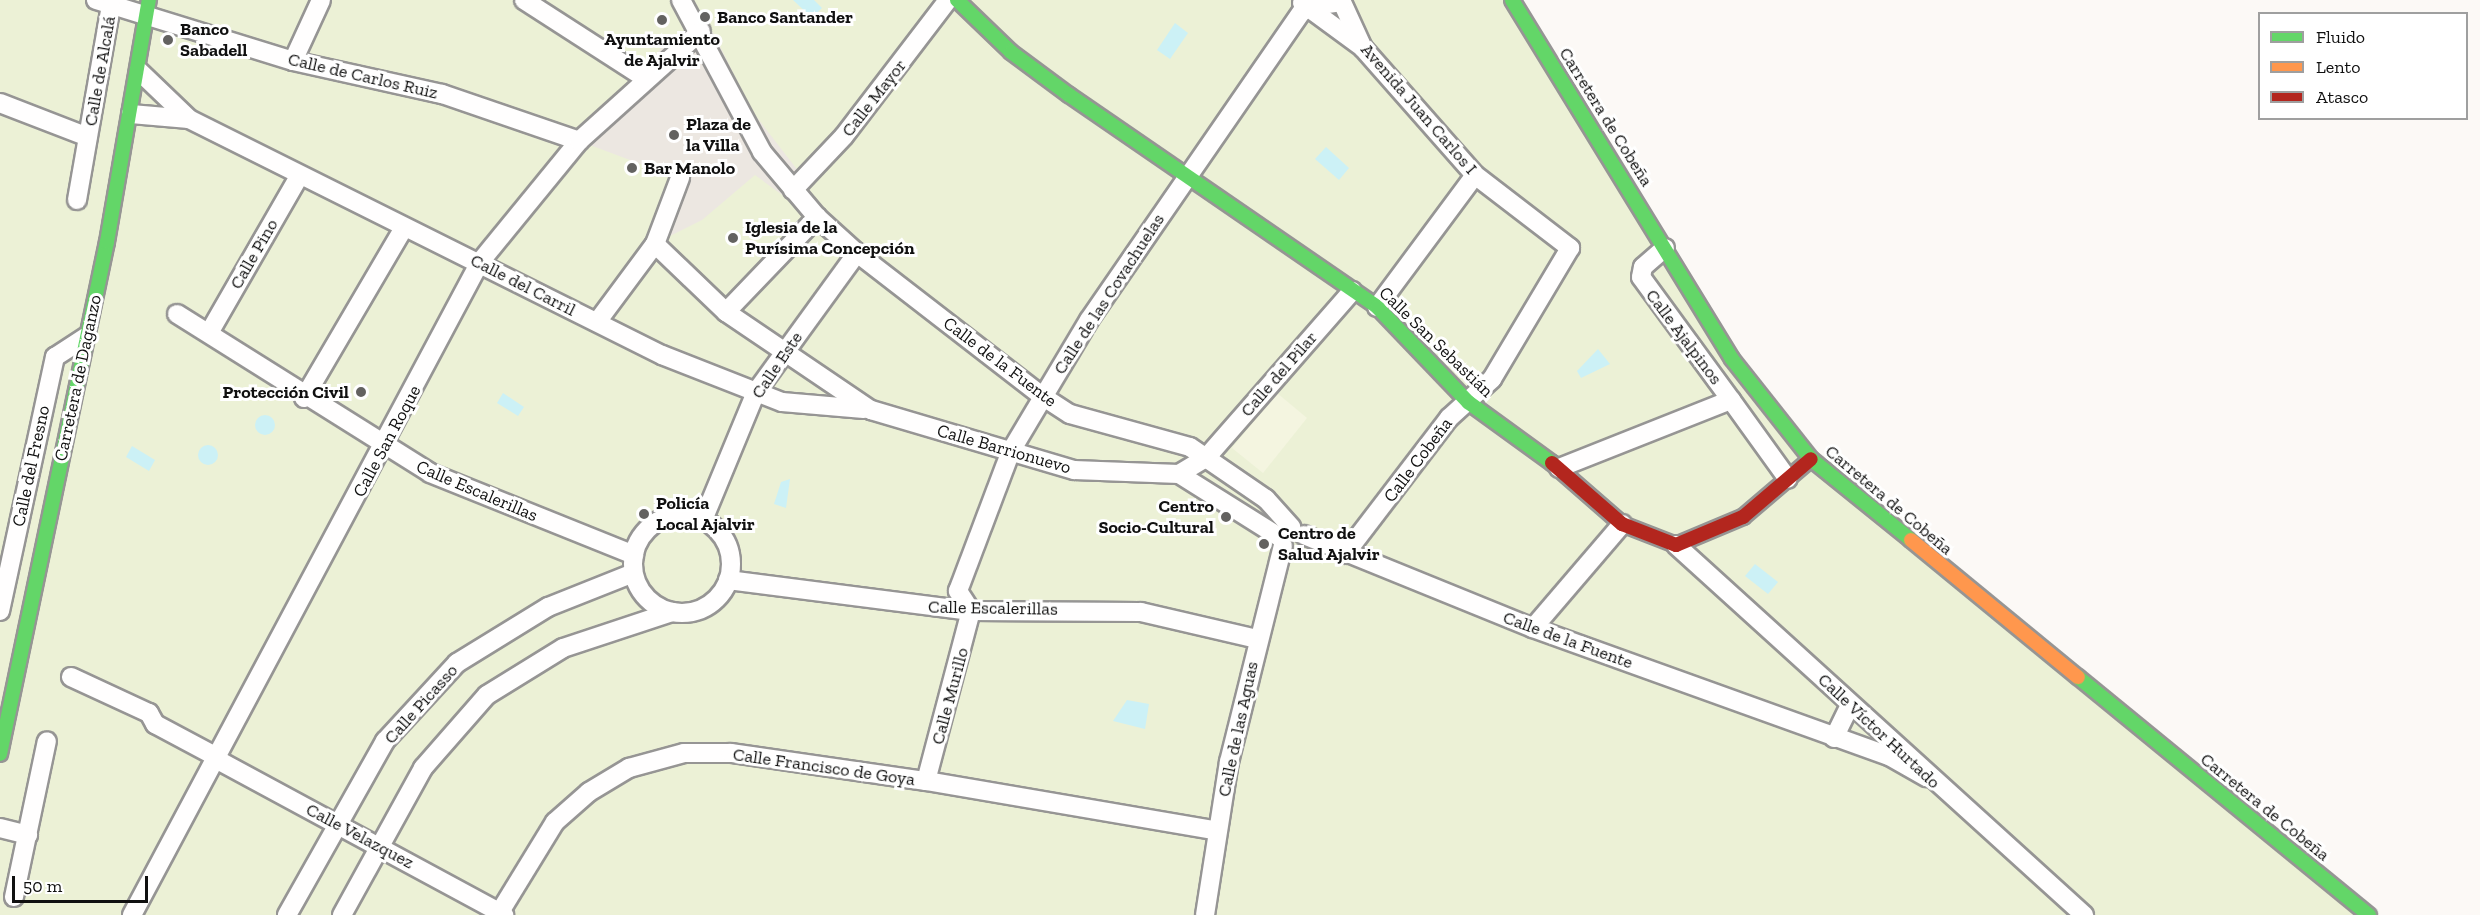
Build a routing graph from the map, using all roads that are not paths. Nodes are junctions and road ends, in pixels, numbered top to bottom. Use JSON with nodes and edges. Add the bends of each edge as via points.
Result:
{"nodes":[{"id":1,"x":321,"y":0,"type":"edge"},
{"id":2,"x":524,"y":0,"type":"edge"},
{"id":3,"x":681,"y":0,"type":"edge"},
{"id":4,"x":948,"y":0,"type":"edge"},
{"id":5,"x":957,"y":0,"type":"edge"},
{"id":6,"x":1512,"y":0,"type":"edge"},
{"id":7,"x":1342,"y":1,"type":"edge"},
{"id":8,"x":104,"y":3,"type":"edge"},
{"id":9,"x":1302,"y":3,"type":"edge"},
{"id":10,"x":141,"y":7,"type":"edge"},
{"id":11,"x":700,"y":31,"type":"junction"},
{"id":12,"x":1363,"y":48,"type":"junction"},
{"id":13,"x":293,"y":62,"type":"junction"},
{"id":14,"x":139,"y":71,"type":"junction"},
{"id":15,"x":645,"y":78,"type":"junction"},
{"id":16,"x":0,"y":104,"type":"edge"},
{"id":17,"x":131,"y":114,"type":"junction"},
{"id":18,"x":189,"y":119,"type":"junction"},
{"id":19,"x":88,"y":137,"type":"junction"},
{"id":20,"x":579,"y":141,"type":"junction"},
{"id":21,"x":1187,"y":175,"type":"junction"},
{"id":22,"x":1475,"y":175,"type":"junction"},
{"id":23,"x":300,"y":176,"type":"junction"},
{"id":24,"x":681,"y":178,"type":"dead end"},
{"id":25,"x":793,"y":190,"type":"junction"},
{"id":26,"x":77,"y":200,"type":"dead end"},
{"id":27,"x":817,"y":217,"type":"junction"},
{"id":28,"x":403,"y":229,"type":"junction"},
{"id":29,"x":655,"y":244,"type":"junction"},
{"id":30,"x":1570,"y":248,"type":"joint"},
{"id":31,"x":1665,"y":248,"type":"junction"},
{"id":32,"x":857,"y":253,"type":"junction"},
{"id":33,"x":480,"y":262,"type":"junction"},
{"id":34,"x":1352,"y":291,"type":"junction"},
{"id":35,"x":1377,"y":307,"type":"junction"},
{"id":36,"x":726,"y":312,"type":"junction"},
{"id":37,"x":177,"y":314,"type":"dead end"},
{"id":38,"x":597,"y":322,"type":"junction"},
{"id":39,"x":209,"y":333,"type":"junction"},
{"id":40,"x":86,"y":337,"type":"junction"},
{"id":41,"x":785,"y":351,"type":"junction"},
{"id":42,"x":756,"y":392,"type":"junction"},
{"id":43,"x":1042,"y":396,"type":"junction"},
{"id":44,"x":304,"y":398,"type":"junction"},
{"id":45,"x":1731,"y":400,"type":"junction"},
{"id":46,"x":1468,"y":402,"type":"junction"},
{"id":47,"x":871,"y":410,"type":"junction"},
{"id":48,"x":384,"y":449,"type":"junction"},
{"id":49,"x":1011,"y":451,"type":"junction"},
{"id":50,"x":1206,"y":458,"type":"junction"},
{"id":51,"x":1811,"y":459,"type":"junction"},
{"id":52,"x":1559,"y":468,"type":"junction"},
{"id":53,"x":1179,"y":474,"type":"junction"},
{"id":54,"x":1788,"y":479,"type":"junction"},
{"id":55,"x":703,"y":520,"type":"junction"},
{"id":56,"x":1622,"y":524,"type":"junction"},
{"id":57,"x":1290,"y":536,"type":"junction"},
{"id":58,"x":1676,"y":545,"type":"junction"},
{"id":59,"x":1345,"y":554,"type":"junction"},
{"id":60,"x":634,"y":555,"type":"junction"},
{"id":61,"x":631,"y":574,"type":"junction"},
{"id":62,"x":728,"y":580,"type":"junction"},
{"id":63,"x":0,"y":611,"type":"edge"},
{"id":64,"x":971,"y":611,"type":"junction"},
{"id":65,"x":672,"y":612,"type":"junction"},
{"id":66,"x":1533,"y":628,"type":"junction"},
{"id":67,"x":1257,"y":639,"type":"junction"},
{"id":68,"x":71,"y":677,"type":"dead end"},
{"id":69,"x":1850,"y":705,"type":"junction"},
{"id":70,"x":1834,"y":738,"type":"junction"},
{"id":71,"x":47,"y":741,"type":"dead end"},
{"id":72,"x":0,"y":754,"type":"edge"},
{"id":73,"x":215,"y":757,"type":"junction"},
{"id":74,"x":1926,"y":777,"type":"junction"},
{"id":75,"x":926,"y":781,"type":"junction"},
{"id":76,"x":337,"y":823,"type":"junction"},
{"id":77,"x":0,"y":828,"type":"edge"},
{"id":78,"x":1217,"y":831,"type":"junction"},
{"id":79,"x":28,"y":835,"type":"junction"},
{"id":80,"x":379,"y":846,"type":"junction"},
{"id":81,"x":14,"y":897,"type":"dead end"},
{"id":82,"x":501,"y":914,"type":"edge"},
{"id":83,"x":132,"y":915,"type":"edge"},
{"id":84,"x":287,"y":915,"type":"edge"},
{"id":85,"x":342,"y":915,"type":"edge"},
{"id":86,"x":1205,"y":915,"type":"edge"},
{"id":87,"x":2084,"y":915,"type":"edge"},
{"id":88,"x":2369,"y":915,"type":"edge"}],
"edges":[{"from":1,"to":13,"type":"street"},
{"from":2,"to":15,"type":"street"},
{"from":3,"to":11,"type":"street"},
{"from":4,"to":25,"type":"street","name":"Calle Mayor","via":[[844,136]]},
{"from":5,"to":21,"type":"street","name":"Calle San Sebastián","via":[[1011,52]]},
{"from":6,"to":31,"type":"street","name":"Carretera de Cobeña"},
{"from":7,"to":9,"type":"street"},
{"from":7,"to":12,"type":"street","name":"Avenida Juan Carlos I"},
{"from":8,"to":10,"type":"street","name":"Calle de Alcalá"},
{"from":8,"to":19,"type":"street","name":"Calle de Alcalá"},
{"from":9,"to":12,"type":"street"},
{"from":9,"to":21,"type":"street","name":"Calle de las Covachuelas"},
{"from":10,"to":13,"type":"street","name":"Calle de Carlos Ruiz"},
{"from":10,"to":14,"type":"street","name":"Carretera de Daganzo"},
{"from":11,"to":15,"type":"street"},
{"from":11,"to":25,"type":"street","via":[[741,119]]},
{"from":12,"to":22,"type":"street","name":"Avenida Juan Carlos I"},
{"from":13,"to":20,"type":"street","name":"Calle de Carlos Ruiz","via":[[442,94]]},
{"from":14,"to":17,"type":"street","name":"Carretera de Daganzo"},
{"from":14,"to":18,"type":"street","name":"Calle del Carril"},
{"from":15,"to":20,"type":"street"},
{"from":16,"to":19,"type":"street","name":"Calle de Alcalá"},
{"from":17,"to":18,"type":"street","name":"Calle del Carril"},
{"from":17,"to":40,"type":"street","name":"Carretera de Daganzo"},
{"from":18,"to":23,"type":"street","name":"Calle del Carril"},
{"from":19,"to":26,"type":"street","name":"Calle de Alcalá"},
{"from":20,"to":33,"type":"street","name":"Calle San Roque"},
{"from":21,"to":34,"type":"street","name":"Calle San Sebastián"},
{"from":21,"to":43,"type":"street","name":"Calle de las Covachuelas"},
{"from":22,"to":30,"type":"street","name":"Avenida Juan Carlos I"},
{"from":22,"to":35,"type":"street"},
{"from":23,"to":28,"type":"street","name":"Calle del Carril"},
{"from":23,"to":39,"type":"street","name":"Calle Pino"},
{"from":24,"to":29,"type":"street"},
{"from":25,"to":27,"type":"street","name":"Calle de la Fuente"},
{"from":27,"to":32,"type":"street","name":"Calle de la Fuente"},
{"from":27,"to":36,"type":"street"},
{"from":28,"to":33,"type":"street","name":"Calle del Carril"},
{"from":28,"to":44,"type":"street"},
{"from":29,"to":36,"type":"street"},
{"from":29,"to":38,"type":"street"},
{"from":30,"to":46,"type":"street","name":"Calle Cobeña","via":[[1492,380]]},
{"from":31,"to":45,"type":"street","name":"Calle Ajalpinos","via":[[1643,267],[1641,278]]},
{"from":31,"to":51,"type":"street","name":"Carretera de Cobeña","via":[[1732,359]]},
{"from":32,"to":41,"type":"street","name":"Calle Este"},
{"from":32,"to":43,"type":"street","name":"Calle de la Fuente"},
{"from":33,"to":38,"type":"street","name":"Calle del Carril"},
{"from":33,"to":48,"type":"street","name":"Calle San Roque"},
{"from":34,"to":35,"type":"street","name":"Calle San Sebastián"},
{"from":34,"to":50,"type":"street","name":"Calle del Pilar"},
{"from":35,"to":46,"type":"street","name":"Calle San Sebastián"},
{"from":36,"to":41,"type":"street"},
{"from":37,"to":39,"type":"street","name":"Calle Escalerillas"},
{"from":38,"to":42,"type":"street","name":"Calle del Carril"},
{"from":39,"to":44,"type":"street","name":"Calle Escalerillas"},
{"from":40,"to":63,"type":"street","name":"Calle del Fresno","via":[[55,357]]},
{"from":40,"to":72,"type":"street","name":"Carretera de Daganzo"},
{"from":41,"to":42,"type":"street","name":"Calle Este"},
{"from":41,"to":47,"type":"street"},
{"from":42,"to":47,"type":"street","name":"Calle del Carril","via":[[782,402]]},
{"from":42,"to":55,"type":"street","name":"Calle Este"},
{"from":43,"to":49,"type":"street","name":"Calle de las Covachuelas"},
{"from":43,"to":50,"type":"street","name":"Calle de la Fuente","via":[[1070,414],[1159,434]]},
{"from":44,"to":48,"type":"street","name":"Calle Escalerillas"},
{"from":45,"to":52,"type":"street","name":"Calle Ajalpinos"},
{"from":45,"to":54,"type":"street","name":"Calle Ajalpinos"},
{"from":46,"to":52,"type":"street","name":"Calle San Sebastián"},
{"from":46,"to":59,"type":"street","name":"Calle Cobeña","via":[[1449,418]]},
{"from":47,"to":49,"type":"street","name":"Calle Barrionuevo"},
{"from":48,"to":60,"type":"street","name":"Calle Escalerillas","via":[[430,473]]},
{"from":48,"to":73,"type":"street","name":"Calle San Roque"},
{"from":49,"to":53,"type":"street","name":"Calle Barrionuevo","via":[[1074,470]]},
{"from":49,"to":64,"type":"street","name":"Calle de las Covachuelas","via":[[958,591]]},
{"from":50,"to":53,"type":"street"},
{"from":50,"to":57,"type":"street","name":"Calle de la Fuente","via":[[1266,499]]},
{"from":51,"to":54,"type":"street"},
{"from":51,"to":88,"type":"street","name":"Carretera de Cobeña"},
{"from":52,"to":56,"type":"street","name":"Calle San Sebastián"},
{"from":53,"to":57,"type":"street","name":"Calle de la Fuente"},
{"from":54,"to":58,"type":"street","via":[[1743,517]]},
{"from":55,"to":60,"type":"street","via":[[681,515],[660,521],[643,535]]},
{"from":55,"to":62,"type":"street","via":[[727,543]]},
{"from":56,"to":58,"type":"street","name":"Calle San Sebastián"},
{"from":56,"to":66,"type":"street"},
{"from":57,"to":59,"type":"street","name":"Calle de la Fuente"},
{"from":57,"to":67,"type":"street","name":"Calle de las Aguas"},
{"from":58,"to":69,"type":"street","name":"Calle Víctor Hurtado"},
{"from":59,"to":66,"type":"street","name":"Calle de la Fuente"},
{"from":60,"to":61,"type":"street"},
{"from":61,"to":65,"type":"street","via":[[650,601]]},
{"from":61,"to":76,"type":"street","name":"Calle Picasso","via":[[548,607],[457,663],[385,741]]},
{"from":62,"to":64,"type":"street","name":"Calle Escalerillas"},
{"from":62,"to":65,"type":"street","via":[[708,606]]},
{"from":64,"to":67,"type":"street","name":"Calle Escalerillas","via":[[1141,612]]},
{"from":64,"to":75,"type":"street","name":"Calle Murillo"},
{"from":65,"to":80,"type":"street","via":[[562,648],[487,695],[423,768]]},
{"from":66,"to":70,"type":"street","name":"Calle de la Fuente"},
{"from":67,"to":78,"type":"street","name":"Calle de las Aguas"},
{"from":68,"to":73,"type":"street","via":[[150,713],[155,724]]},
{"from":69,"to":70,"type":"street"},
{"from":69,"to":74,"type":"street","name":"Calle Víctor Hurtado"},
{"from":70,"to":74,"type":"street","name":"Calle de la Fuente","via":[[1889,756]]},
{"from":71,"to":79,"type":"street"},
{"from":73,"to":76,"type":"street","name":"Calle Velazquez"},
{"from":73,"to":83,"type":"street","name":"Calle San Roque"},
{"from":74,"to":87,"type":"street","name":"Calle Víctor Hurtado"},
{"from":75,"to":78,"type":"street","name":"Calle Francisco de Goya"},
{"from":75,"to":82,"type":"street","name":"Calle Francisco de Goya","via":[[731,753],[684,753],[628,768],[589,792],[555,822]]},
{"from":76,"to":80,"type":"street","name":"Calle Velazquez"},
{"from":76,"to":84,"type":"street","name":"Calle Picasso"},
{"from":77,"to":79,"type":"street"},
{"from":78,"to":86,"type":"street","name":"Calle de las Aguas"},
{"from":79,"to":81,"type":"street"},
{"from":80,"to":82,"type":"street","name":"Calle Velazquez"},
{"from":80,"to":85,"type":"street"}]}
